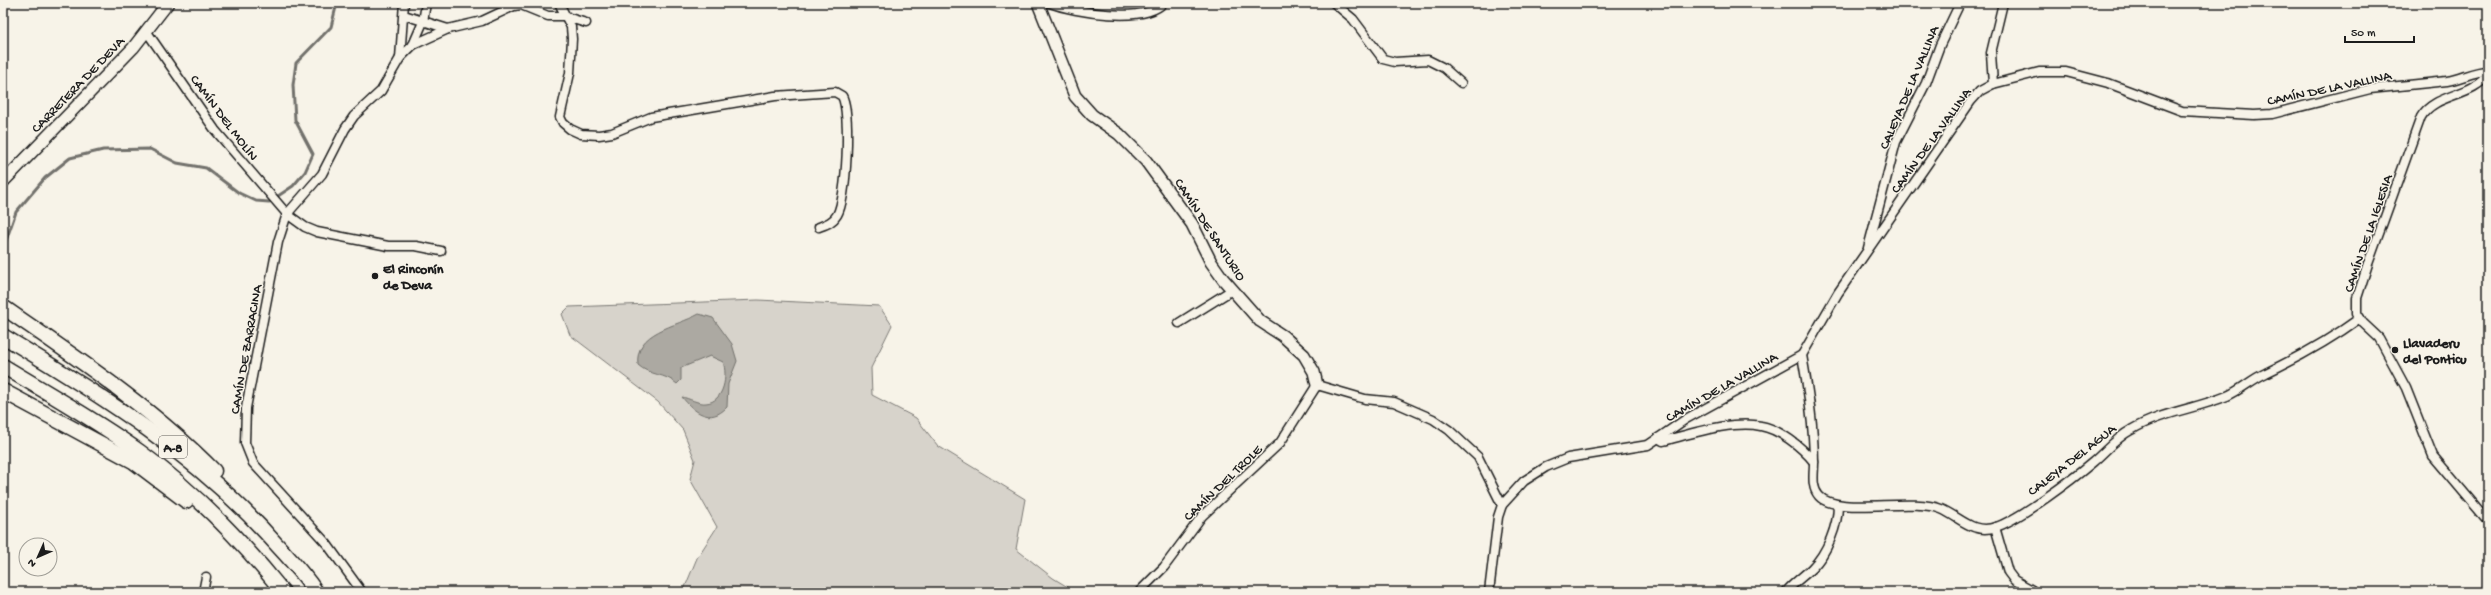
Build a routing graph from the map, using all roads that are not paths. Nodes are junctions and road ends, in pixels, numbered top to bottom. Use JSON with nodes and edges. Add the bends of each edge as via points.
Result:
{"nodes":[{"id":1,"x":168,"y":3,"type":"edge"},
{"id":2,"x":404,"y":3,"type":"edge"},
{"id":3,"x":426,"y":3,"type":"edge"},
{"id":4,"x":558,"y":3,"type":"edge"},
{"id":5,"x":1038,"y":3,"type":"edge"},
{"id":6,"x":1050,"y":3,"type":"edge"},
{"id":7,"x":1162,"y":3,"type":"edge"},
{"id":8,"x":1334,"y":3,"type":"edge"},
{"id":9,"x":1960,"y":3,"type":"edge"},
{"id":10,"x":2003,"y":3,"type":"edge"},
{"id":11,"x":404,"y":15,"type":"junction"},
{"id":12,"x":564,"y":16,"type":"junction"},
{"id":13,"x":423,"y":22,"type":"junction"},
{"id":14,"x":586,"y":23,"type":"dead end"},
{"id":15,"x":448,"y":29,"type":"junction"},
{"id":16,"x":147,"y":32,"type":"junction"},
{"id":17,"x":413,"y":45,"type":"junction"},
{"id":18,"x":400,"y":58,"type":"junction"},
{"id":19,"x":2488,"y":71,"type":"edge"},
{"id":20,"x":2488,"y":74,"type":"edge"},
{"id":21,"x":1461,"y":83,"type":"dead end"},
{"id":22,"x":1993,"y":84,"type":"junction"},
{"id":23,"x":3,"y":182,"type":"edge"},
{"id":24,"x":287,"y":214,"type":"junction"},
{"id":25,"x":820,"y":227,"type":"dead end"},
{"id":26,"x":441,"y":250,"type":"dead end"},
{"id":27,"x":1867,"y":253,"type":"junction"},
{"id":28,"x":1232,"y":290,"type":"junction"},
{"id":29,"x":3,"y":307,"type":"edge"},
{"id":30,"x":2360,"y":318,"type":"junction"},
{"id":31,"x":1179,"y":323,"type":"dead end"},
{"id":32,"x":3,"y":336,"type":"edge"},
{"id":33,"x":1802,"y":354,"type":"junction"},
{"id":34,"x":3,"y":366,"type":"edge"},
{"id":35,"x":1317,"y":385,"type":"junction"},
{"id":36,"x":3,"y":391,"type":"edge"},
{"id":37,"x":1658,"y":438,"type":"junction"},
{"id":38,"x":1814,"y":462,"type":"junction"},
{"id":39,"x":1502,"y":505,"type":"junction"},
{"id":40,"x":1838,"y":505,"type":"junction"},
{"id":41,"x":257,"y":521,"type":"junction"},
{"id":42,"x":2488,"y":521,"type":"edge"},
{"id":43,"x":1995,"y":527,"type":"junction"},
{"id":44,"x":206,"y":577,"type":"dead end"},
{"id":45,"x":2032,"y":590,"type":"dead end"},
{"id":46,"x":203,"y":592,"type":"edge"},
{"id":47,"x":272,"y":592,"type":"edge"},
{"id":48,"x":283,"y":592,"type":"edge"},
{"id":49,"x":316,"y":592,"type":"edge"},
{"id":50,"x":362,"y":592,"type":"edge"},
{"id":51,"x":1139,"y":592,"type":"edge"},
{"id":52,"x":1489,"y":592,"type":"edge"},
{"id":53,"x":1786,"y":592,"type":"edge"}],
"edges":[{"from":1,"to":16,"type":"street","name":"CARRETERA DE DEVA"},
{"from":2,"to":11,"type":"street"},
{"from":3,"to":13,"type":"street"},
{"from":4,"to":12,"type":"street"},
{"from":5,"to":28,"type":"street","name":"CAMÍN DE SANTURIO","via":[[1075,96],[1092,115],[1119,134],[1146,161],[1192,224],[1211,262]]},
{"from":6,"to":7,"type":"street","via":[[1130,15],[1153,12]]},
{"from":8,"to":21,"type":"street","via":[[1353,19],[1383,59],[1395,62],[1428,60],[1444,68]]},
{"from":9,"to":27,"type":"street","name":"CALEYA DE LA VALLINA","via":[[1926,83],[1896,142]]},
{"from":10,"to":22,"type":"street","via":[[1991,53]]},
{"from":11,"to":13,"type":"street"},
{"from":11,"to":18,"type":"street"},
{"from":12,"to":14,"type":"street"},
{"from":12,"to":15,"type":"street","via":[[548,16],[528,7],[514,6],[482,21]]},
{"from":12,"to":25,"type":"street","via":[[571,27],[571,61],[560,112],[563,123],[581,134],[612,133],[651,117],[775,96],[835,92],[842,96],[846,103],[846,175],[838,214],[831,222]]},
{"from":13,"to":15,"type":"street"},
{"from":13,"to":17,"type":"street"},
{"from":15,"to":17,"type":"street"},
{"from":16,"to":23,"type":"street","name":"CARRETERA DE DEVA"},
{"from":16,"to":24,"type":"street","name":"CAMÍN DEL MOLÍN","via":[[215,130]]},
{"from":17,"to":18,"type":"street"},
{"from":18,"to":24,"type":"street","via":[[381,91],[354,116],[345,129],[318,180]]},
{"from":19,"to":22,"type":"street","name":"CAMÍN DE LA VALLINA","via":[[2472,72],[2447,81],[2370,89],[2272,114],[2254,115],[2182,111],[2108,82],[2066,72],[2039,72]]},
{"from":20,"to":30,"type":"street","name":"CAMÍN DE LA IGLESIA","via":[[2480,82],[2428,107],[2421,117],[2357,298],[2356,306]]},
{"from":22,"to":27,"type":"street","name":"CAMÍN DE LA VALLINA","via":[[1980,91],[1971,101]]},
{"from":24,"to":26,"type":"street","name":"CAMÍN DEL MOLÍN","via":[[317,232],[388,246],[416,246]]},
{"from":24,"to":50,"type":"street","name":"CAMÍN DE ZARRACINA","via":[[278,242],[251,379],[246,408],[245,443],[248,454],[260,472],[290,501]]},
{"from":27,"to":33,"type":"street","name":"CAMÍN DE LA VALLINA","via":[[1824,314]]},
{"from":28,"to":31,"type":"street"},
{"from":28,"to":35,"type":"street","name":"CAMÍN DE SANTURIO","via":[[1260,321],[1283,336],[1304,355],[1314,372]]},
{"from":29,"to":41,"type":"highway","via":[[99,373],[181,440],[238,494]]},
{"from":30,"to":42,"type":"street","via":[[2379,338],[2406,388],[2433,456]]},
{"from":30,"to":43,"type":"street","name":"CALEYA DEL AGUA","via":[[2294,360],[2227,396],[2161,416],[2130,430],[2074,477],[2029,508]]},
{"from":32,"to":41,"type":"highway","number":"A-8","via":[[94,391],[152,430],[210,477]]},
{"from":33,"to":37,"type":"street","name":"CAMÍN DE LA VALLINA","via":[[1686,419]]},
{"from":33,"to":38,"type":"street","name":"CALEYA DEL AGUA"},
{"from":34,"to":48,"type":"highway","number":"A-8","via":[[140,452],[197,499],[250,552]]},
{"from":35,"to":39,"type":"street","via":[[1365,399],[1394,402],[1438,423],[1478,457]]},
{"from":35,"to":51,"type":"street","name":"CAMÍN DEL TROLE","via":[[1280,443],[1202,516],[1164,567]]},
{"from":36,"to":47,"type":"highway","via":[[139,466],[191,505],[245,558]]},
{"from":37,"to":38,"type":"street","via":[[1663,441],[1730,427],[1760,426],[1779,434]]},
{"from":37,"to":39,"type":"street","name":"CAMÍN DE LA VALLINA","via":[[1648,445],[1629,450],[1575,457],[1546,467],[1524,481]]},
{"from":38,"to":40,"type":"street","name":"CALEYA DEL AGUA","via":[[1815,490],[1828,503]]},
{"from":39,"to":52,"type":"street","via":[[1498,517]]},
{"from":40,"to":43,"type":"street","name":"CALEYA DEL AGUA","via":[[1919,505],[1942,510],[1979,529]]},
{"from":40,"to":53,"type":"street","via":[[1838,515],[1824,552],[1813,567]]},
{"from":41,"to":49,"type":"highway","number":"A-8"},
{"from":43,"to":45,"type":"street","via":[[2008,572],[2014,580]]},
{"from":44,"to":46,"type":"street"}]}
